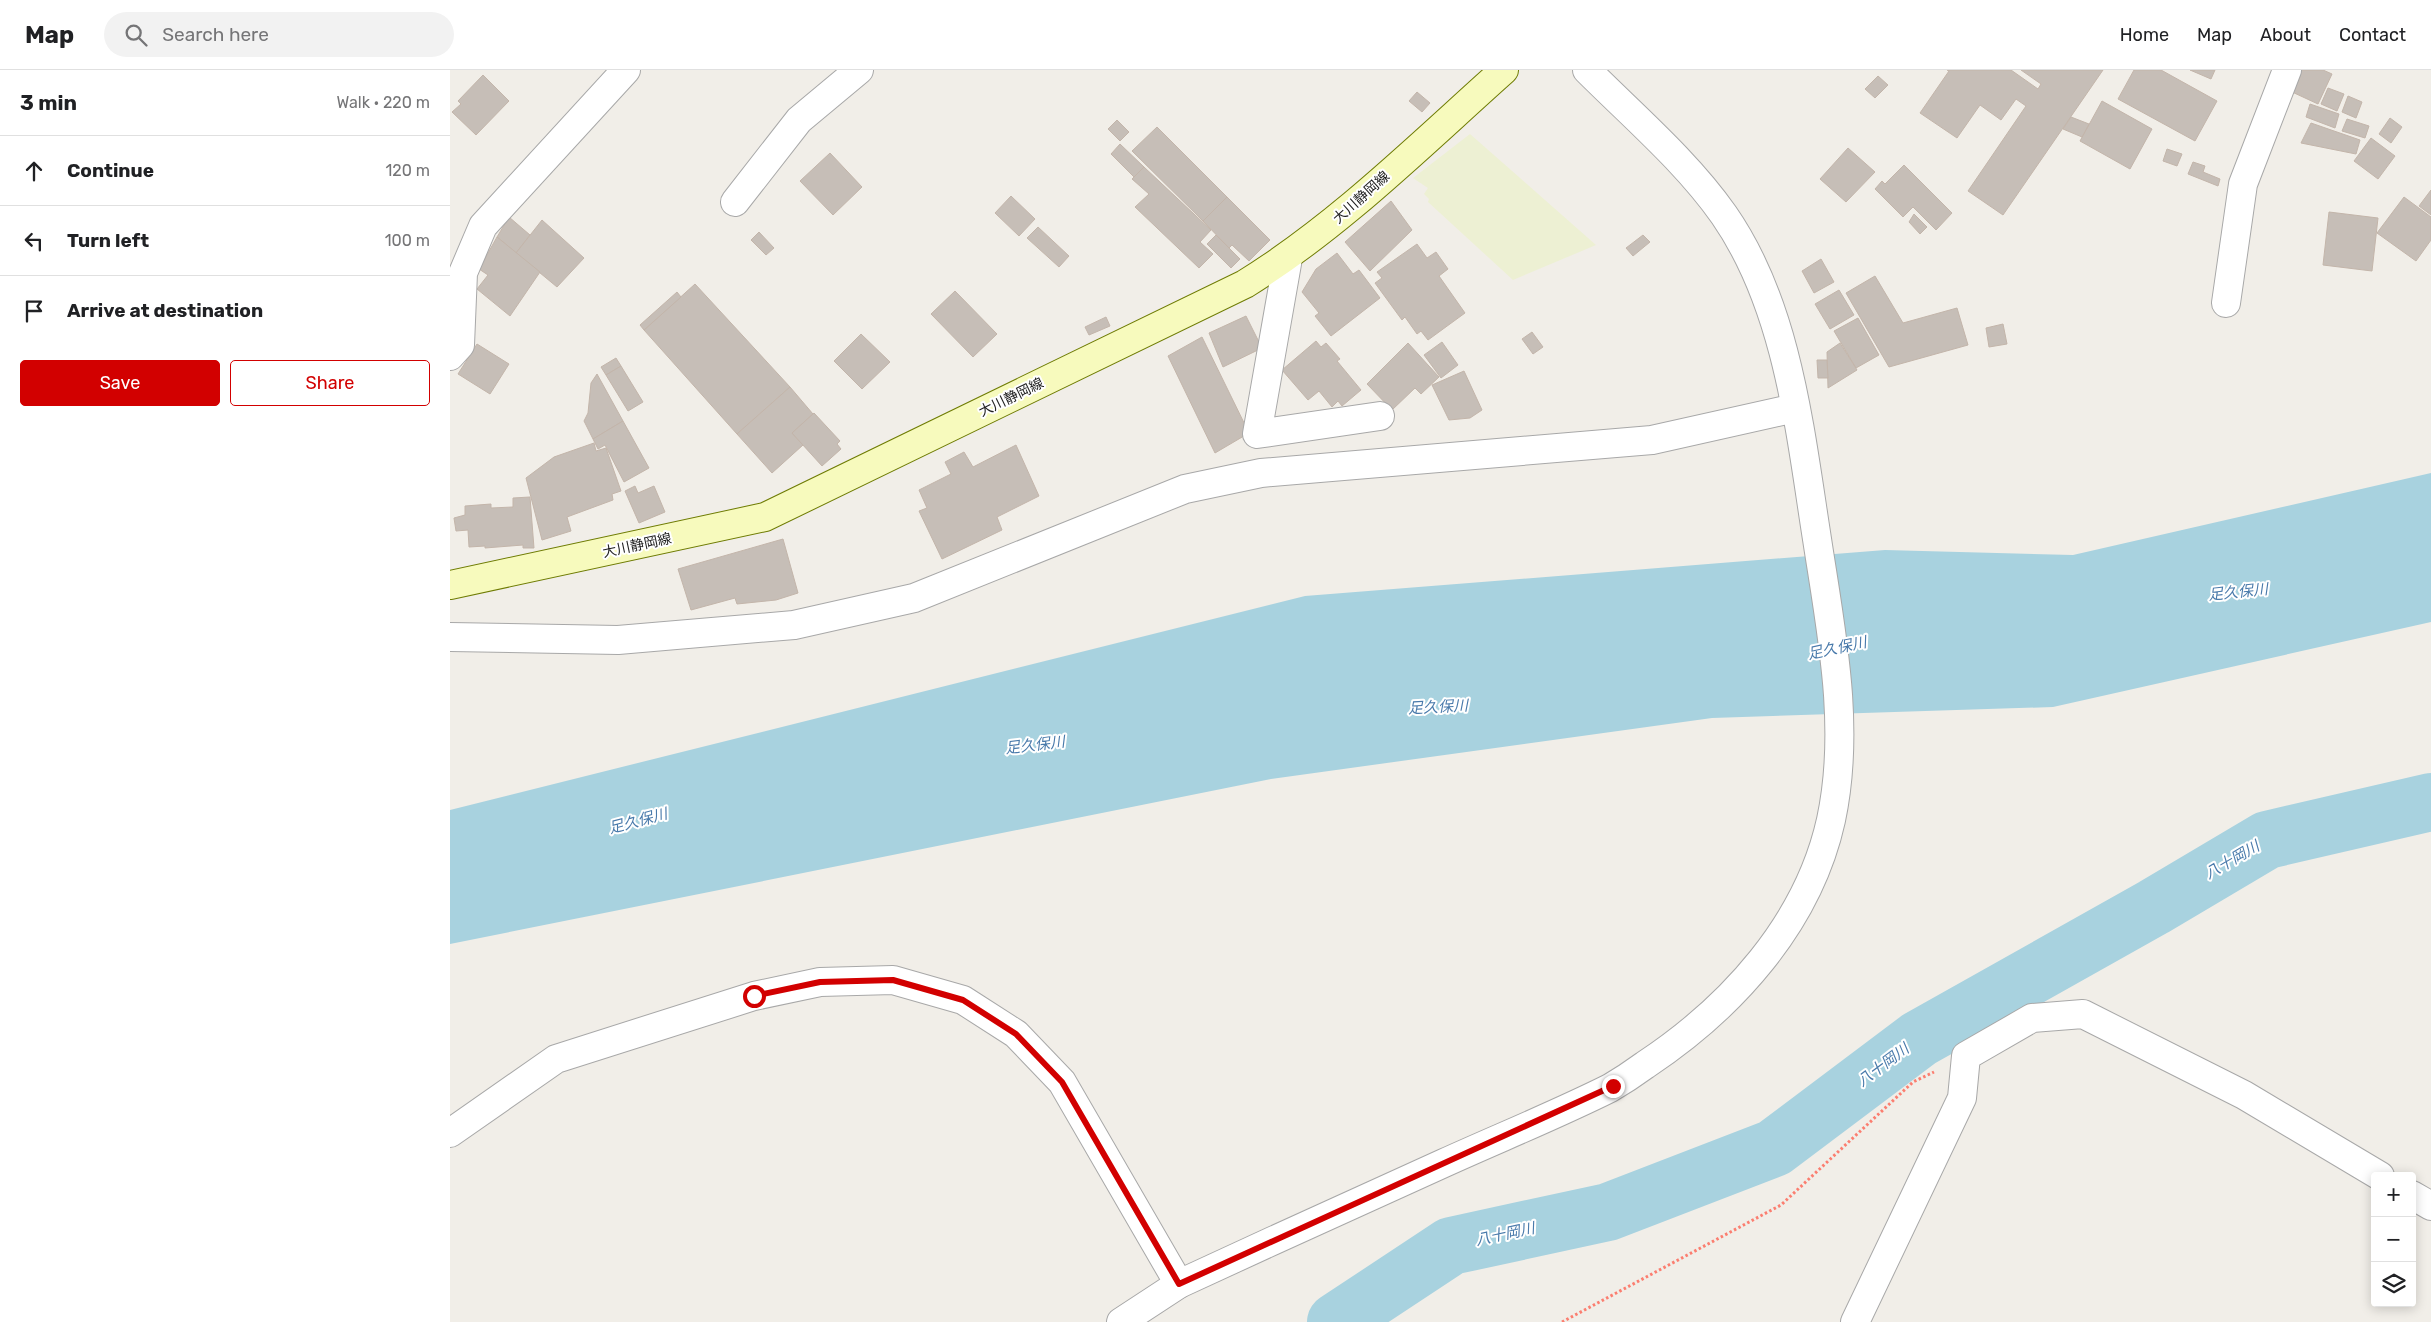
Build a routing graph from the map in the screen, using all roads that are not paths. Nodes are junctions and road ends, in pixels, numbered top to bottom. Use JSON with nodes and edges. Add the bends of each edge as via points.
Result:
{"nodes":[{"id":1,"x":626,"y":70,"type":"edge"},
{"id":2,"x":859,"y":70,"type":"edge"},
{"id":3,"x":1504,"y":70,"type":"edge"},
{"id":4,"x":1587,"y":70,"type":"edge"},
{"id":5,"x":2286,"y":70,"type":"edge"},
{"id":6,"x":734,"y":202,"type":"dead end"},
{"id":7,"x":1288,"y":258,"type":"junction"},
{"id":8,"x":2226,"y":304,"type":"dead end"},
{"id":9,"x":450,"y":356,"type":"edge"},
{"id":10,"x":1795,"y":408,"type":"junction"},
{"id":11,"x":1380,"y":416,"type":"dead end"},
{"id":12,"x":450,"y":585,"type":"edge"},
{"id":13,"x":450,"y":637,"type":"edge"},
{"id":14,"x":450,"y":1133,"type":"edge"},
{"id":15,"x":2373,"y":1172,"type":"edge"},
{"id":16,"x":2416,"y":1197,"type":"edge"},
{"id":17,"x":2431,"y":1206,"type":"edge"},
{"id":18,"x":1179,"y":1284,"type":"junction"},
{"id":19,"x":1121,"y":1322,"type":"edge"},
{"id":20,"x":1855,"y":1322,"type":"edge"}],
"edges":[{"from":1,"to":9,"type":"street","via":[[483,226],[463,273],[460,345]]},
{"from":2,"to":6,"type":"street","via":[[799,120]]},
{"from":3,"to":7,"type":"main road","name":"大川静岡線","via":[[1330,225]]},
{"from":4,"to":10,"type":"street","via":[[1692,175],[1723,213],[1746,251],[1764,292],[1779,336]]},
{"from":5,"to":8,"type":"street","via":[[2243,184]]},
{"from":7,"to":11,"type":"street","via":[[1257,434]]},
{"from":7,"to":12,"type":"main road","name":"大川静岡線","via":[[1245,284],[765,517]]},
{"from":10,"to":13,"type":"street","via":[[1652,440],[1261,473],[1185,489],[914,598],[794,625],[618,640]]},
{"from":10,"to":18,"type":"street","via":[[1838,682],[1839,769],[1831,822],[1813,873],[1772,948],[1743,983],[1682,1040],[1613,1086]]},
{"from":14,"to":18,"type":"street","via":[[556,1059],[754,996],[820,982],[893,980],[963,1000],[1016,1034],[1062,1082]]},
{"from":15,"to":20,"type":"street","via":[[2244,1095],[2083,1014],[2032,1018],[1966,1056],[1962,1098]]},
{"from":16,"to":17,"type":"street"},
{"from":18,"to":19,"type":"street"}]}
